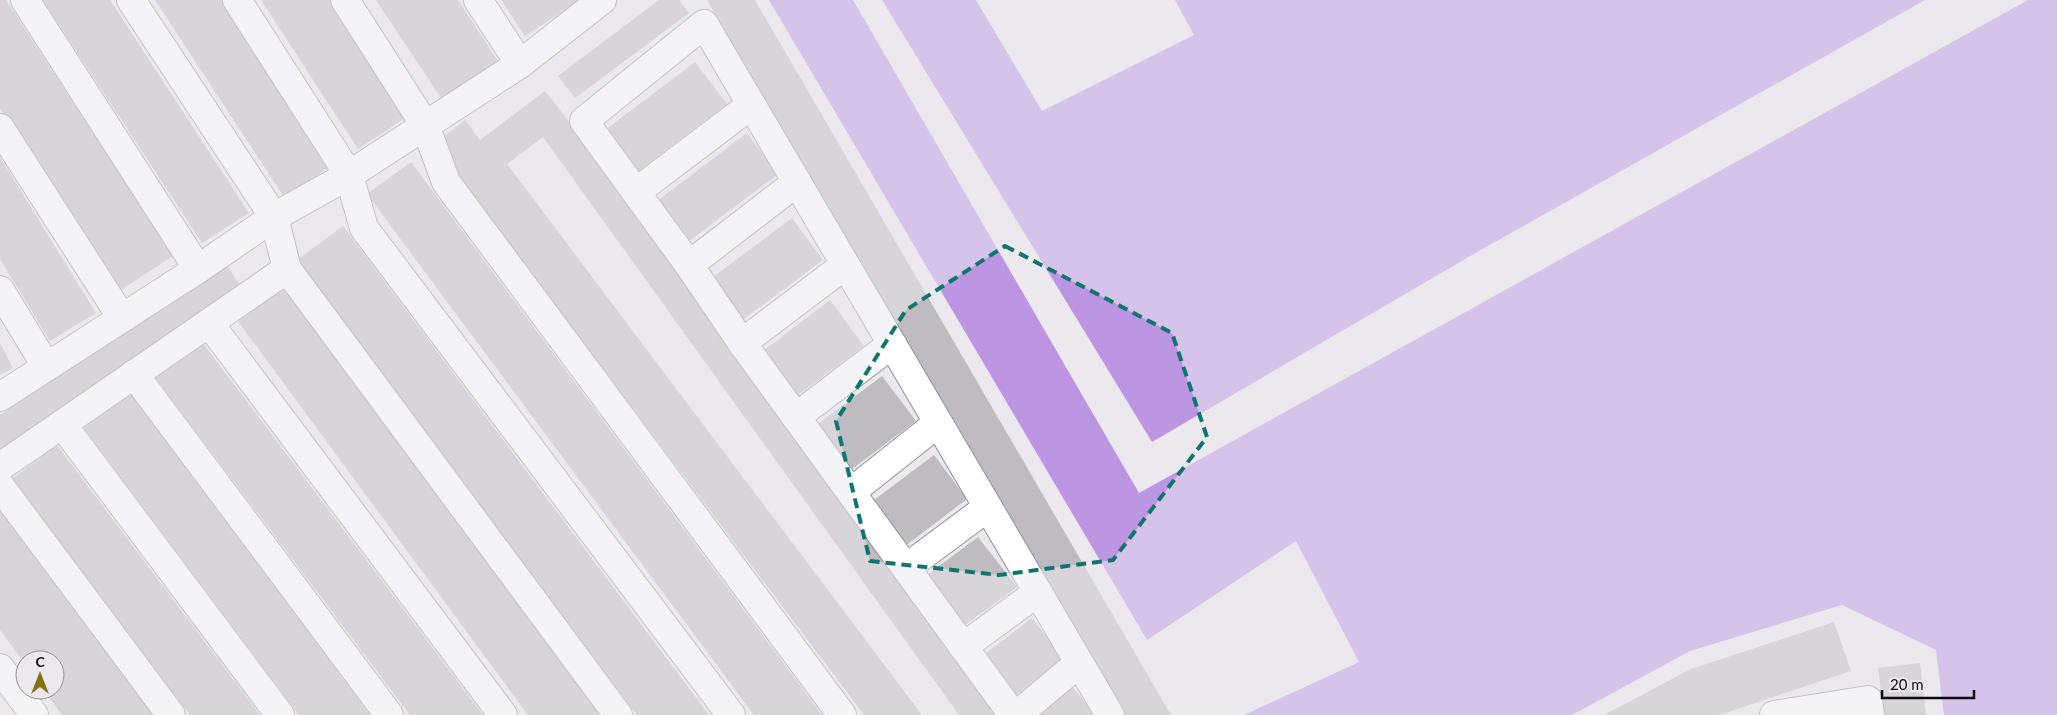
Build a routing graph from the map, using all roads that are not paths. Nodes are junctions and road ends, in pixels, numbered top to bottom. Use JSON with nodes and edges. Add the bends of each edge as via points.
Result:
{"nodes":[{"id":1,"x":25,"y":0,"type":"edge"},
{"id":2,"x":131,"y":0,"type":"edge"},
{"id":3,"x":237,"y":0,"type":"edge"},
{"id":4,"x":345,"y":0,"type":"edge"},
{"id":5,"x":478,"y":0,"type":"edge"},
{"id":6,"x":600,"y":1,"type":"edge"},
{"id":7,"x":520,"y":64,"type":"junction"},
{"id":8,"x":751,"y":105,"type":"junction"},
{"id":9,"x":425,"y":125,"type":"junction"},
{"id":10,"x":0,"y":128,"type":"edge"},
{"id":11,"x":349,"y":175,"type":"junction"},
{"id":12,"x":797,"y":182,"type":"junction"},
{"id":13,"x":636,"y":192,"type":"junction"},
{"id":14,"x":274,"y":217,"type":"junction"},
{"id":15,"x":689,"y":265,"type":"junction"},
{"id":16,"x":845,"y":265,"type":"junction"},
{"id":17,"x":198,"y":269,"type":"junction"},
{"id":18,"x":287,"y":269,"type":"junction"},
{"id":19,"x":0,"y":290,"type":"edge"},
{"id":20,"x":122,"y":318,"type":"junction"},
{"id":21,"x":209,"y":323,"type":"junction"},
{"id":22,"x":742,"y":343,"type":"junction"},
{"id":23,"x":892,"y":344,"type":"junction"},
{"id":24,"x":46,"y":366,"type":"junction"},
{"id":25,"x":134,"y":374,"type":"junction"},
{"id":26,"x":0,"y":396,"type":"edge"},
{"id":27,"x":796,"y":417,"type":"junction"},
{"id":28,"x":938,"y":423,"type":"junction"},
{"id":29,"x":62,"y":424,"type":"junction"},
{"id":30,"x":0,"y":467,"type":"edge"},
{"id":31,"x":0,"y":486,"type":"edge"},
{"id":32,"x":851,"y":492,"type":"junction"},
{"id":33,"x":988,"y":507,"type":"junction"},
{"id":34,"x":906,"y":568,"type":"junction"},
{"id":35,"x":1038,"y":592,"type":"junction"},
{"id":36,"x":963,"y":647,"type":"junction"},
{"id":37,"x":1079,"y":663,"type":"junction"},
{"id":38,"x":0,"y":668,"type":"edge"},
{"id":39,"x":34,"y":715,"type":"edge"},
{"id":40,"x":172,"y":715,"type":"edge"},
{"id":41,"x":280,"y":715,"type":"edge"},
{"id":42,"x":389,"y":715,"type":"edge"},
{"id":43,"x":503,"y":715,"type":"edge"},
{"id":44,"x":618,"y":715,"type":"edge"},
{"id":45,"x":731,"y":715,"type":"edge"},
{"id":46,"x":842,"y":715,"type":"edge"},
{"id":47,"x":1015,"y":715,"type":"edge"},
{"id":48,"x":1110,"y":715,"type":"edge"},
{"id":49,"x":1776,"y":715,"type":"edge"},
{"id":50,"x":1870,"y":715,"type":"edge"}],
"edges":[{"from":1,"to":17,"type":"lane"},
{"from":2,"to":14,"type":"lane"},
{"from":3,"to":11,"type":"lane"},
{"from":4,"to":9,"type":"lane"},
{"from":5,"to":7,"type":"lane"},
{"from":6,"to":7,"type":"lane"},
{"from":7,"to":9,"type":"lane"},
{"from":8,"to":12,"type":"lane"},
{"from":8,"to":13,"type":"lane"},
{"from":8,"to":13,"type":"lane","via":[[704,24],[584,120]]},
{"from":9,"to":11,"type":"lane"},
{"from":9,"to":46,"type":"lane","via":[[446,182]]},
{"from":10,"to":20,"type":"lane"},
{"from":11,"to":14,"type":"lane"},
{"from":11,"to":45,"type":"lane","via":[[364,228]]},
{"from":12,"to":15,"type":"lane"},
{"from":12,"to":16,"type":"lane"},
{"from":13,"to":15,"type":"lane"},
{"from":14,"to":17,"type":"lane"},
{"from":14,"to":18,"type":"lane"},
{"from":15,"to":22,"type":"lane"},
{"from":16,"to":22,"type":"lane"},
{"from":16,"to":23,"type":"lane"},
{"from":17,"to":20,"type":"lane"},
{"from":18,"to":21,"type":"lane"},
{"from":18,"to":44,"type":"lane"},
{"from":19,"to":24,"type":"lane"},
{"from":20,"to":24,"type":"lane"},
{"from":21,"to":25,"type":"lane"},
{"from":21,"to":43,"type":"lane"},
{"from":22,"to":27,"type":"lane"},
{"from":23,"to":27,"type":"lane"},
{"from":23,"to":28,"type":"lane"},
{"from":24,"to":26,"type":"lane"},
{"from":25,"to":29,"type":"lane"},
{"from":25,"to":42,"type":"lane"},
{"from":27,"to":32,"type":"lane"},
{"from":28,"to":32,"type":"lane"},
{"from":28,"to":33,"type":"lane"},
{"from":29,"to":30,"type":"lane"},
{"from":29,"to":41,"type":"lane"},
{"from":31,"to":40,"type":"lane"},
{"from":32,"to":34,"type":"lane"},
{"from":33,"to":34,"type":"lane"},
{"from":33,"to":35,"type":"lane"},
{"from":34,"to":36,"type":"lane"},
{"from":35,"to":36,"type":"lane"},
{"from":35,"to":37,"type":"lane"},
{"from":36,"to":47,"type":"lane"},
{"from":37,"to":47,"type":"lane"},
{"from":37,"to":48,"type":"lane"},
{"from":38,"to":39,"type":"lane"},
{"from":49,"to":50,"type":"lane","via":[[1868,700]]}]}
